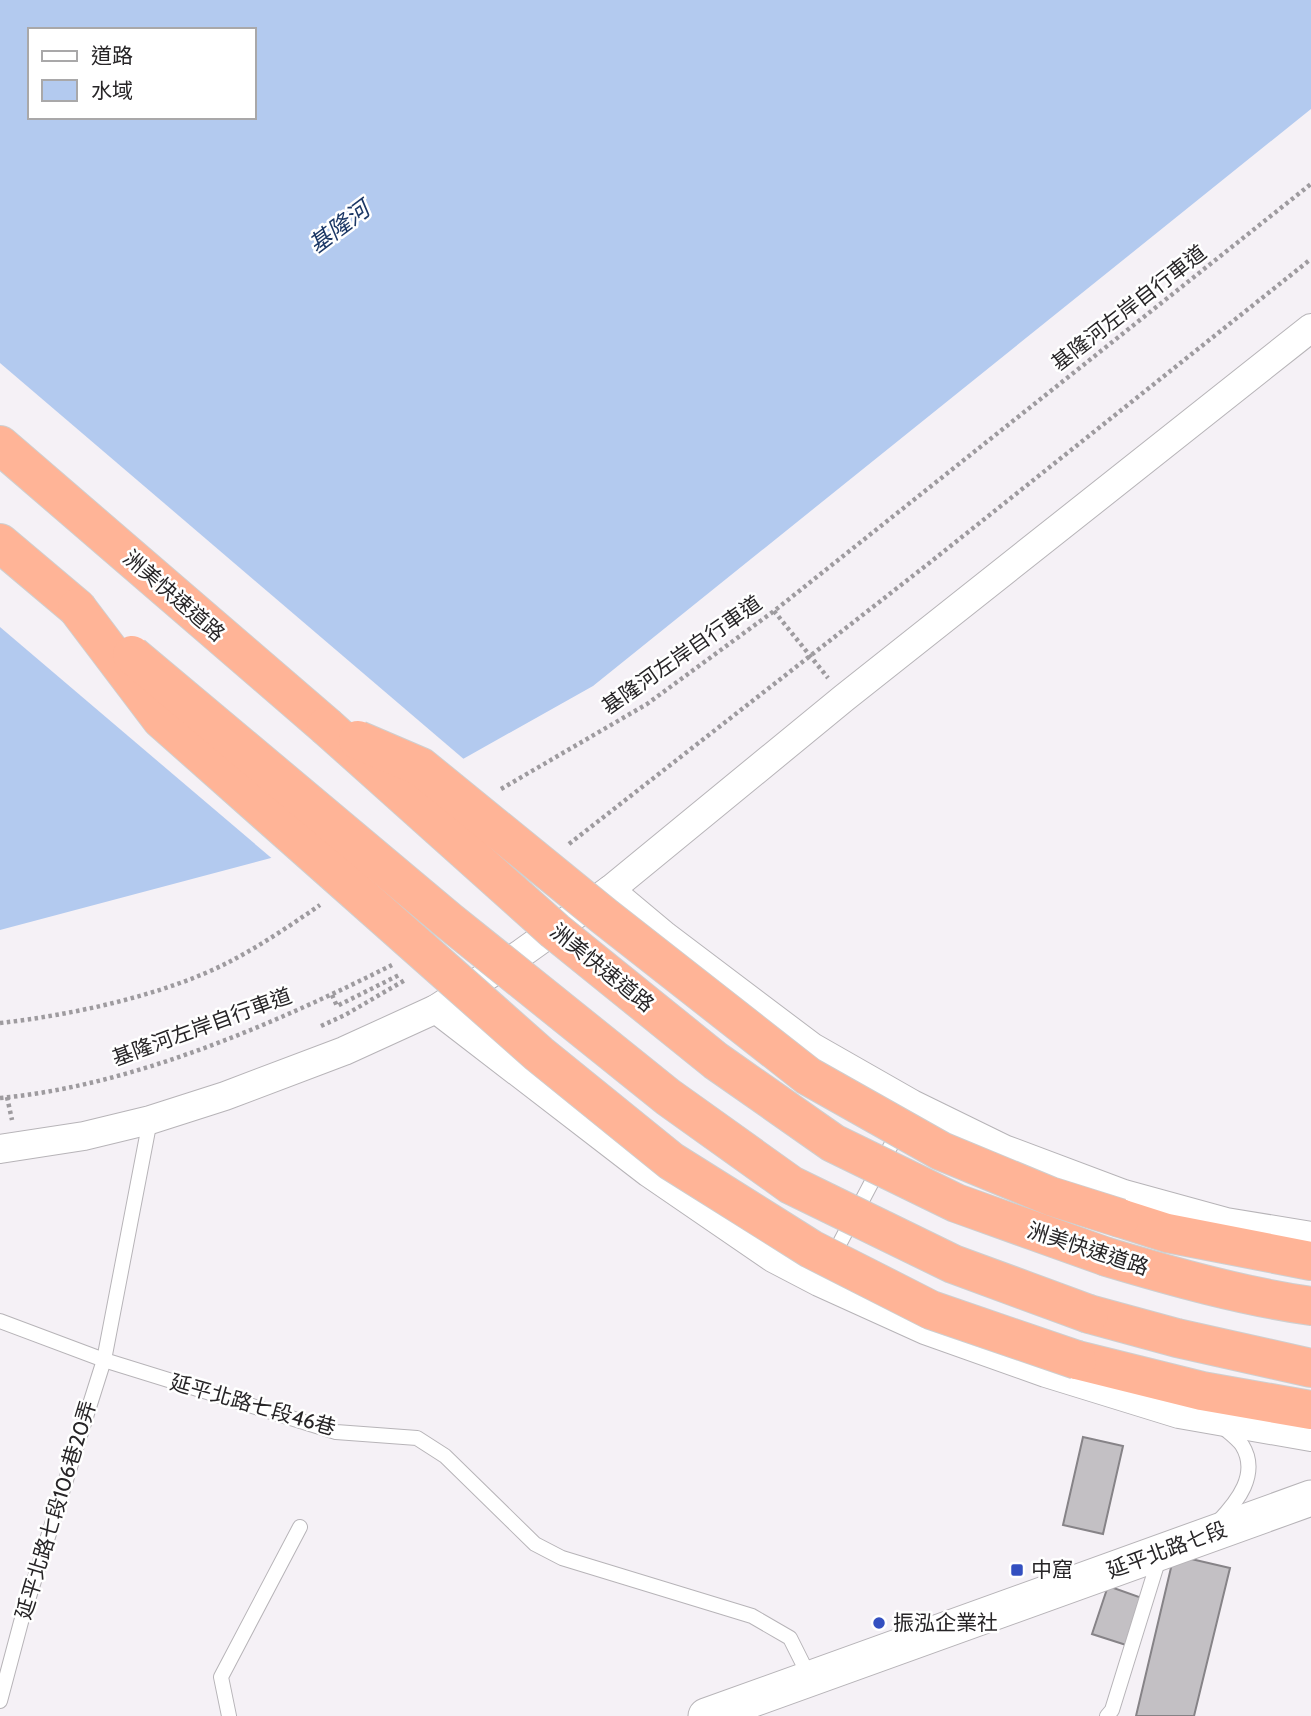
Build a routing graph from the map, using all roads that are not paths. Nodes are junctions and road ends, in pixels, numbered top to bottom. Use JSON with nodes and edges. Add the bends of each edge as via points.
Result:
{"nodes":[{"id":1,"x":1311,"y":328,"type":"edge"},
{"id":2,"x":0,"y":445,"type":"edge"},
{"id":3,"x":0,"y":543,"type":"edge"},
{"id":4,"x":77,"y":608,"type":"junction"},
{"id":5,"x":326,"y":726,"type":"junction"},
{"id":6,"x":610,"y":890,"type":"junction"},
{"id":7,"x":436,"y":1009,"type":"junction"},
{"id":8,"x":912,"y":1104,"type":"junction"},
{"id":9,"x":150,"y":1120,"type":"junction"},
{"id":10,"x":0,"y":1150,"type":"edge"},
{"id":11,"x":1311,"y":1236,"type":"edge"},
{"id":12,"x":1311,"y":1261,"type":"edge"},
{"id":13,"x":819,"y":1282,"type":"junction"},
{"id":14,"x":1311,"y":1306,"type":"edge"},
{"id":15,"x":0,"y":1321,"type":"edge"},
{"id":16,"x":104,"y":1360,"type":"junction"},
{"id":17,"x":1311,"y":1368,"type":"edge"},
{"id":18,"x":1311,"y":1410,"type":"edge"},
{"id":19,"x":1216,"y":1420,"type":"junction"},
{"id":20,"x":1311,"y":1437,"type":"edge"},
{"id":21,"x":1311,"y":1498,"type":"edge"},
{"id":22,"x":300,"y":1527,"type":"dead end"},
{"id":23,"x":1204,"y":1537,"type":"junction"},
{"id":24,"x":1161,"y":1552,"type":"junction"},
{"id":25,"x":810,"y":1678,"type":"junction"},
{"id":26,"x":0,"y":1702,"type":"edge"},
{"id":27,"x":229,"y":1716,"type":"edge"},
{"id":28,"x":706,"y":1716,"type":"edge"},
{"id":29,"x":1107,"y":1716,"type":"edge"}],
"edges":[{"from":1,"to":6,"type":"street"},
{"from":2,"to":5,"type":"highway","name":"洲美快速道路"},
{"from":3,"to":4,"type":"highway"},
{"from":4,"to":17,"type":"highway","bridge":true,"via":[[449,921],[668,1097],[791,1185],[953,1264],[1089,1314]]},
{"from":4,"to":18,"type":"highway","bridge":true,"via":[[161,719],[538,1054],[671,1161],[811,1249],[931,1310],[1077,1360],[1202,1391]]},
{"from":5,"to":12,"type":"highway","bridge":true,"via":[[421,767],[808,1076],[941,1151],[1050,1196],[1167,1233]]},
{"from":5,"to":14,"type":"highway","name":"洲美快速道路","bridge":true,"via":[[555,931],[716,1060],[834,1143],[956,1203],[1107,1257]]},
{"from":6,"to":7,"type":"street"},
{"from":6,"to":8,"type":"street","via":[[813,1047]]},
{"from":7,"to":9,"type":"street","via":[[332,1055]]},
{"from":7,"to":13,"type":"street","via":[[649,1173],[773,1258]]},
{"from":8,"to":11,"type":"street","via":[[1004,1149],[1124,1194],[1226,1223]]},
{"from":8,"to":13,"type":"lane"},
{"from":9,"to":10,"type":"street"},
{"from":9,"to":16,"type":"lane","name":"延平北路七段106巷20弄"},
{"from":13,"to":19,"type":"street","via":[[925,1330],[1046,1373],[1179,1414]]},
{"from":15,"to":16,"type":"lane","name":"延平北路七段46巷"},
{"from":16,"to":25,"type":"lane","name":"延平北路七段46巷","via":[[335,1432],[417,1438],[444,1456],[535,1544],[562,1558],[752,1616],[790,1638]]},
{"from":16,"to":26,"type":"lane","name":"延平北路七段106巷20弄"},
{"from":19,"to":20,"type":"street"},
{"from":19,"to":23,"type":"lane","via":[[1242,1445],[1250,1467],[1234,1505]]},
{"from":21,"to":23,"type":"street","name":"延平北路七段"},
{"from":22,"to":27,"type":"lane","via":[[221,1677]]},
{"from":23,"to":24,"type":"street","name":"延平北路七段"},
{"from":24,"to":25,"type":"street","name":"延平北路七段"},
{"from":24,"to":29,"type":"lane"},
{"from":25,"to":28,"type":"street","name":"延平北路七段"}]}
